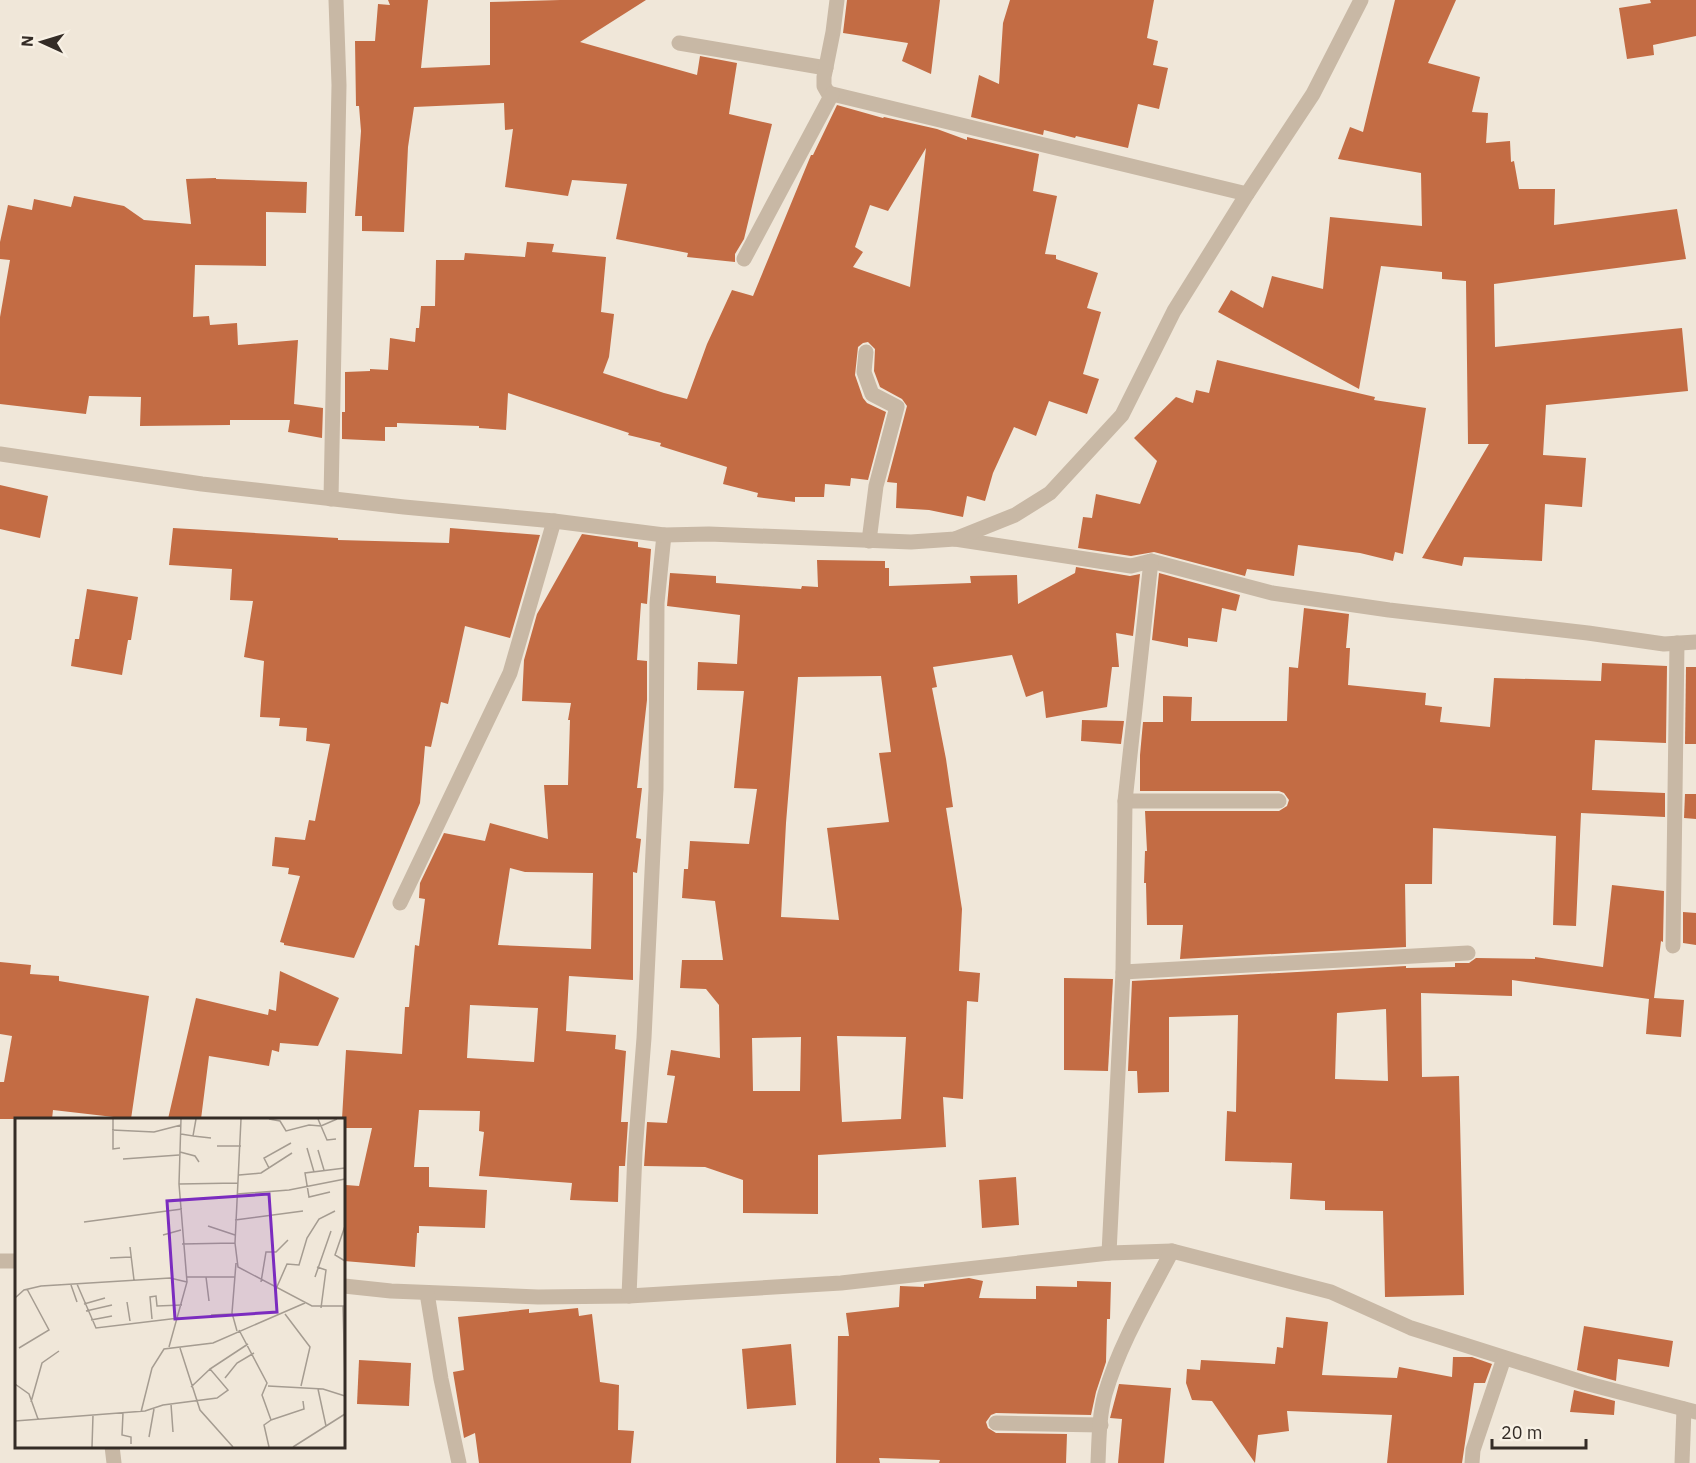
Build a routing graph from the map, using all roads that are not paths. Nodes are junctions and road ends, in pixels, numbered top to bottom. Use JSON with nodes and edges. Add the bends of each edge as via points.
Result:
{"nodes":[{"id":1,"x":336,"y":0,"type":"edge"},
{"id":2,"x":837,"y":0,"type":"edge"},
{"id":3,"x":1361,"y":0,"type":"edge"},
{"id":4,"x":679,"y":43,"type":"dead end"},
{"id":5,"x":826,"y":68,"type":"junction"},
{"id":6,"x":832,"y":94,"type":"junction"},
{"id":7,"x":1247,"y":194,"type":"junction"},
{"id":8,"x":744,"y":259,"type":"dead end"},
{"id":9,"x":866,"y":352,"type":"dead end"},
{"id":10,"x":0,"y":454,"type":"edge"},
{"id":11,"x":331,"y":499,"type":"junction"},
{"id":12,"x":554,"y":521,"type":"junction"},
{"id":13,"x":664,"y":535,"type":"junction"},
{"id":14,"x":955,"y":539,"type":"junction"},
{"id":15,"x":869,"y":541,"type":"junction"},
{"id":16,"x":1151,"y":561,"type":"junction"},
{"id":17,"x":1696,"y":642,"type":"edge"},
{"id":18,"x":1677,"y":643,"type":"junction"},
{"id":19,"x":1125,"y":801,"type":"junction"},
{"id":20,"x":1279,"y":801,"type":"dead end"},
{"id":21,"x":400,"y":903,"type":"dead end"},
{"id":22,"x":1673,"y":946,"type":"dead end"},
{"id":23,"x":1468,"y":953,"type":"dead end"},
{"id":24,"x":1124,"y":972,"type":"junction"},
{"id":25,"x":1172,"y":1251,"type":"junction"},
{"id":26,"x":1109,"y":1253,"type":"junction"},
{"id":27,"x":345,"y":1286,"type":"edge"},
{"id":28,"x":427,"y":1293,"type":"junction"},
{"id":29,"x":629,"y":1296,"type":"junction"},
{"id":30,"x":1504,"y":1358,"type":"junction"},
{"id":31,"x":1690,"y":1410,"type":"edge"},
{"id":32,"x":996,"y":1423,"type":"dead end"},
{"id":33,"x":1101,"y":1425,"type":"junction"},
{"id":34,"x":112,"y":1448,"type":"edge"},
{"id":35,"x":114,"y":1463,"type":"edge"},
{"id":36,"x":459,"y":1463,"type":"edge"},
{"id":37,"x":1098,"y":1463,"type":"edge"},
{"id":38,"x":1472,"y":1463,"type":"edge"},
{"id":39,"x":1682,"y":1463,"type":"edge"}],
"edges":[{"from":1,"to":11,"type":"street","via":[[339,85]]},
{"from":2,"to":5,"type":"street"},
{"from":3,"to":7,"type":"street","via":[[1313,94]]},
{"from":4,"to":5,"type":"street"},
{"from":5,"to":6,"type":"street","via":[[824,86]]},
{"from":6,"to":7,"type":"street"},
{"from":6,"to":8,"type":"street"},
{"from":7,"to":14,"type":"street","via":[[1174,311],[1122,416],[1050,494],[1015,515]]},
{"from":9,"to":15,"type":"street","via":[[864,372],[872,394],[897,407],[876,486]]},
{"from":10,"to":11,"type":"street"},
{"from":11,"to":12,"type":"street"},
{"from":12,"to":13,"type":"street"},
{"from":12,"to":21,"type":"street","via":[[510,673]]},
{"from":13,"to":15,"type":"street"},
{"from":13,"to":29,"type":"street","via":[[657,603],[656,789]]},
{"from":14,"to":15,"type":"street"},
{"from":14,"to":16,"type":"street","via":[[1131,566]]},
{"from":16,"to":18,"type":"street","via":[[1272,593]]},
{"from":16,"to":19,"type":"street"},
{"from":17,"to":18,"type":"street"},
{"from":18,"to":22,"type":"street"},
{"from":19,"to":20,"type":"street"},
{"from":19,"to":24,"type":"street"},
{"from":23,"to":24,"type":"street"},
{"from":24,"to":26,"type":"street"},
{"from":25,"to":26,"type":"street"},
{"from":25,"to":30,"type":"street","via":[[1331,1292],[1411,1328]]},
{"from":25,"to":33,"type":"street","via":[[1120,1352],[1105,1395]]},
{"from":26,"to":29,"type":"street","via":[[841,1283]]},
{"from":27,"to":28,"type":"street"},
{"from":28,"to":29,"type":"street"},
{"from":28,"to":36,"type":"street"},
{"from":30,"to":31,"type":"street"},
{"from":30,"to":38,"type":"street"},
{"from":31,"to":39,"type":"street"},
{"from":32,"to":33,"type":"street"},
{"from":33,"to":37,"type":"street"},
{"from":34,"to":35,"type":"street"}]}
